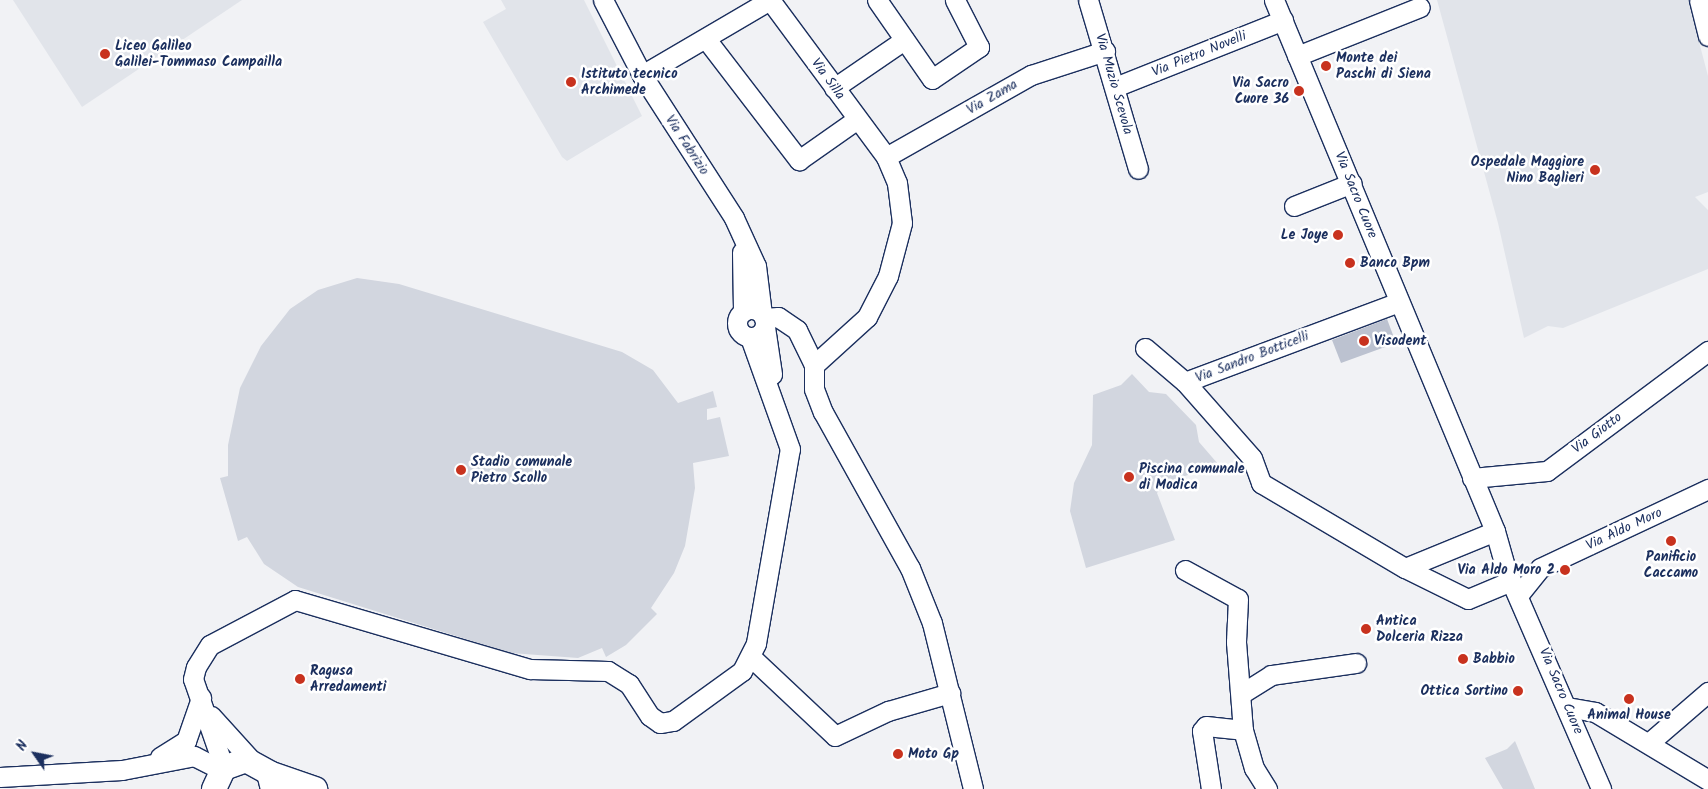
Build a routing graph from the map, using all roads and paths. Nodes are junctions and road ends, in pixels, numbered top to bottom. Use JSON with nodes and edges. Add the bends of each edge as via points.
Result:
{"nodes":[{"id":1,"x":603,"y":0,"type":"edge"},
{"id":2,"x":770,"y":0,"type":"edge"},
{"id":3,"x":877,"y":0,"type":"edge"},
{"id":4,"x":955,"y":0,"type":"edge"},
{"id":5,"x":1088,"y":0,"type":"edge"},
{"id":6,"x":1274,"y":0,"type":"edge"},
{"id":7,"x":1699,"y":0,"type":"edge"},
{"id":8,"x":1420,"y":7,"type":"dead end"},
{"id":9,"x":1283,"y":20,"type":"junction"},
{"id":10,"x":1708,"y":36,"type":"edge"},
{"id":11,"x":706,"y":39,"type":"junction"},
{"id":12,"x":904,"y":40,"type":"junction"},
{"id":13,"x":1105,"y":52,"type":"junction"},
{"id":14,"x":1297,"y":56,"type":"junction"},
{"id":15,"x":642,"y":75,"type":"junction"},
{"id":16,"x":834,"y":88,"type":"junction"},
{"id":17,"x":1115,"y":88,"type":"junction"},
{"id":18,"x":856,"y":120,"type":"junction"},
{"id":19,"x":886,"y":157,"type":"junction"},
{"id":20,"x":1138,"y":169,"type":"dead end"},
{"id":21,"x":1352,"y":183,"type":"junction"},
{"id":22,"x":1294,"y":206,"type":"dead end"},
{"id":23,"x":741,"y":239,"type":"junction"},
{"id":24,"x":1399,"y":302,"type":"junction"},
{"id":25,"x":743,"y":312,"type":"junction"},
{"id":26,"x":760,"y":324,"type":"junction"},
{"id":27,"x":1145,"y":348,"type":"dead end"},
{"id":28,"x":1708,"y":351,"type":"edge"},
{"id":29,"x":814,"y":365,"type":"junction"},
{"id":30,"x":1185,"y":382,"type":"junction"},
{"id":31,"x":1472,"y":478,"type":"junction"},
{"id":32,"x":1708,"y":489,"type":"edge"},
{"id":33,"x":1495,"y":531,"type":"junction"},
{"id":34,"x":1504,"y":556,"type":"junction"},
{"id":35,"x":1405,"y":568,"type":"junction"},
{"id":36,"x":1540,"y":568,"type":"junction"},
{"id":37,"x":1185,"y":570,"type":"dead end"},
{"id":38,"x":1516,"y":587,"type":"junction"},
{"id":39,"x":751,"y":657,"type":"junction"},
{"id":40,"x":1356,"y":663,"type":"dead end"},
{"id":41,"x":1708,"y":692,"type":"edge"},
{"id":42,"x":950,"y":693,"type":"junction"},
{"id":43,"x":1241,"y":694,"type":"junction"},
{"id":44,"x":202,"y":702,"type":"junction"},
{"id":45,"x":1567,"y":707,"type":"junction"},
{"id":46,"x":1243,"y":730,"type":"junction"},
{"id":47,"x":1650,"y":742,"type":"junction"},
{"id":48,"x":132,"y":769,"type":"junction"},
{"id":49,"x":265,"y":774,"type":"edge"},
{"id":50,"x":0,"y":777,"type":"edge"},
{"id":51,"x":214,"y":779,"type":"edge"},
{"id":52,"x":1708,"y":780,"type":"edge"},
{"id":53,"x":315,"y":789,"type":"edge"},
{"id":54,"x":973,"y":789,"type":"edge"},
{"id":55,"x":1211,"y":789,"type":"edge"},
{"id":56,"x":1267,"y":789,"type":"edge"},
{"id":57,"x":1601,"y":789,"type":"edge"}],
"edges":[{"from":1,"to":15,"type":"street","name":"Via Fabrizio"},
{"from":2,"to":11,"type":"street"},
{"from":2,"to":16,"type":"street","name":"Via Silla"},
{"from":3,"to":12,"type":"street"},
{"from":4,"to":12,"type":"street","via":[[979,47],[932,79]]},
{"from":5,"to":13,"type":"street","name":"Via Muzio Scevola"},
{"from":6,"to":9,"type":"street","name":"Via Sacro Cuore"},
{"from":7,"to":10,"type":"street"},
{"from":8,"to":14,"type":"street"},
{"from":9,"to":14,"type":"street","name":"Via Sacro Cuore"},
{"from":9,"to":17,"type":"street","name":"Via Pietro Novelli"},
{"from":11,"to":15,"type":"street"},
{"from":11,"to":18,"type":"street","via":[[799,160]]},
{"from":12,"to":16,"type":"street"},
{"from":13,"to":17,"type":"street","name":"Via Muzio Scevola"},
{"from":13,"to":19,"type":"street","name":"Via Zama","via":[[1031,75]]},
{"from":14,"to":21,"type":"street","name":"Via Sacro Cuore"},
{"from":15,"to":23,"type":"street","name":"Via Fabrizio","via":[[734,218]]},
{"from":16,"to":18,"type":"street","name":"Via Silla"},
{"from":17,"to":20,"type":"street","name":"Via Muzio Scevola"},
{"from":18,"to":19,"type":"street","name":"Via Silla"},
{"from":19,"to":29,"type":"street","name":"Via Silla","via":[[897,183],[902,223],[888,276],[867,317]]},
{"from":21,"to":22,"type":"street"},
{"from":21,"to":24,"type":"street","name":"Via Sacro Cuore"},
{"from":23,"to":25,"type":"street"},
{"from":23,"to":26,"type":"street","via":[[756,266]]},
{"from":24,"to":30,"type":"street","name":"Via Sandro Botticelli"},
{"from":24,"to":31,"type":"street","name":"Via Sacro Cuore"},
{"from":25,"to":26,"type":"street","via":[[755,310]]},
{"from":25,"to":26,"type":"street","via":[[738,327]]},
{"from":26,"to":29,"type":"street","via":[[778,317],[797,330]]},
{"from":26,"to":39,"type":"street","via":[[773,393],[790,449]]},
{"from":27,"to":30,"type":"street"},
{"from":28,"to":31,"type":"street","name":"Via Giotto","via":[[1546,471]]},
{"from":29,"to":42,"type":"street","via":[[814,389],[822,412],[910,568],[932,623]]},
{"from":30,"to":35,"type":"street","name":"Via Sandro Botticelli","via":[[1252,458],[1261,483]]},
{"from":31,"to":33,"type":"street","name":"Via Sacro Cuore"},
{"from":32,"to":36,"type":"street","name":"Via Aldo Moro"},
{"from":33,"to":34,"type":"street","name":"Via Sacro Cuore"},
{"from":33,"to":35,"type":"street"},
{"from":34,"to":36,"type":"street","via":[[1517,565]]},
{"from":34,"to":38,"type":"street","name":"Via Sacro Cuore"},
{"from":35,"to":38,"type":"street","name":"Via Sandro Botticelli","via":[[1468,599]]},
{"from":36,"to":38,"type":"street"},
{"from":37,"to":43,"type":"street","via":[[1238,599],[1236,642]]},
{"from":38,"to":45,"type":"street","name":"Via Sacro Cuore"},
{"from":39,"to":42,"type":"street","via":[[835,736],[888,711]]},
{"from":39,"to":44,"type":"street","via":[[742,671],[688,710],[660,723],[650,716],[629,684],[608,671],[530,669],[295,600],[210,645],[193,679]]},
{"from":40,"to":43,"type":"street","via":[[1271,675]]},
{"from":41,"to":47,"type":"street"},
{"from":42,"to":54,"type":"street"},
{"from":43,"to":46,"type":"street"},
{"from":44,"to":48,"type":"street","via":[[186,741],[175,750]]},
{"from":44,"to":49,"type":"street"},
{"from":44,"to":51,"type":"street"},
{"from":45,"to":47,"type":"street","via":[[1595,712]]},
{"from":45,"to":57,"type":"street","name":"Via Sacro Cuore"},
{"from":46,"to":55,"type":"street","via":[[1206,726],[1202,731]]},
{"from":46,"to":56,"type":"street","via":[[1254,768]]},
{"from":47,"to":52,"type":"street"},
{"from":48,"to":50,"type":"street"},
{"from":48,"to":51,"type":"street","via":[[194,756]]},
{"from":49,"to":51,"type":"main road","via":[[240,760]]},
{"from":49,"to":53,"type":"main road"}]}
